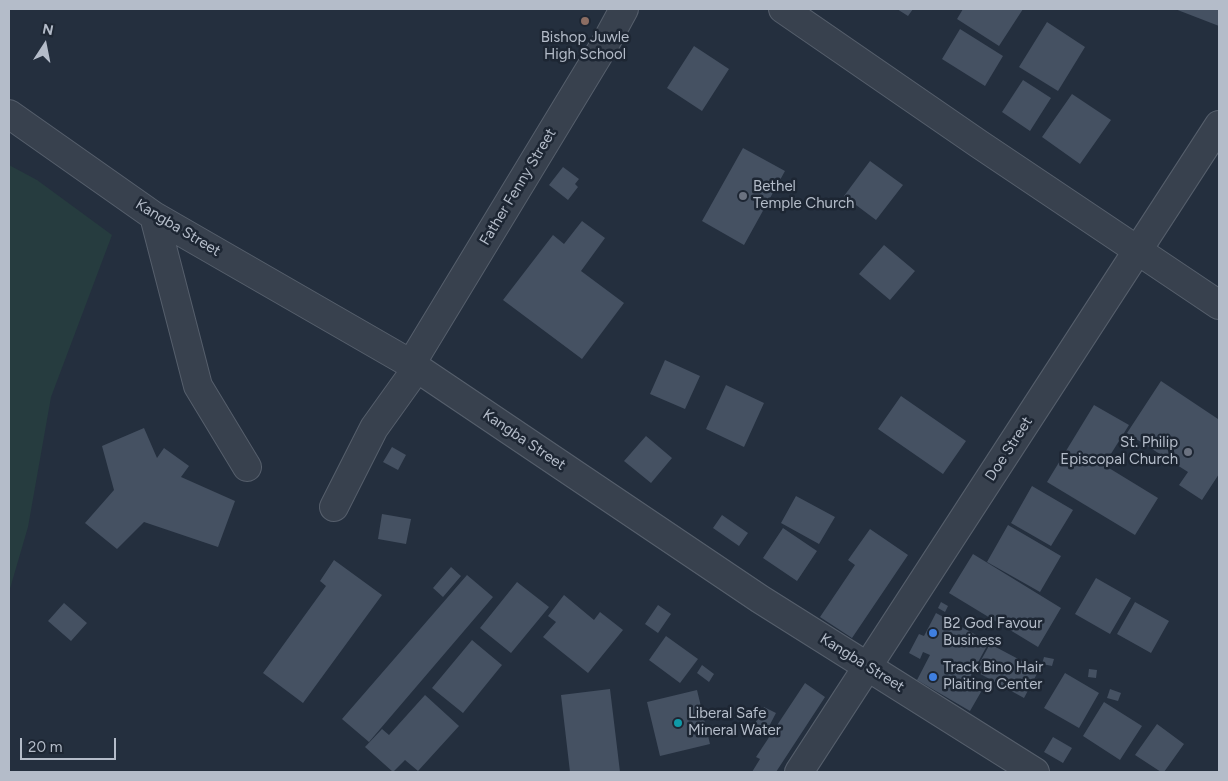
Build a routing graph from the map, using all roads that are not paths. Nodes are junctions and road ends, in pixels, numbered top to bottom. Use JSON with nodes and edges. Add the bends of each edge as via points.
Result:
{"nodes":[{"id":1,"x":624,"y":9,"type":"edge"},
{"id":2,"x":783,"y":9,"type":"edge"},
{"id":3,"x":9,"y":114,"type":"edge"},
{"id":4,"x":1219,"y":125,"type":"edge"},
{"id":5,"x":154,"y":216,"type":"junction"},
{"id":6,"x":1137,"y":250,"type":"junction"},
{"id":7,"x":1219,"y":305,"type":"edge"},
{"id":8,"x":414,"y":366,"type":"junction"},
{"id":9,"x":247,"y":468,"type":"dead end"},
{"id":10,"x":334,"y":507,"type":"dead end"},
{"id":11,"x":867,"y":666,"type":"junction"},
{"id":12,"x":799,"y":772,"type":"edge"},
{"id":13,"x":1035,"y":772,"type":"edge"}],
"edges":[{"from":1,"to":8,"type":"street","name":"Father Fenny Street"},
{"from":2,"to":6,"type":"street"},
{"from":3,"to":5,"type":"street","name":"Kangba Street"},
{"from":4,"to":6,"type":"street","name":"Doe Street"},
{"from":5,"to":8,"type":"street","name":"Kangba Street"},
{"from":5,"to":9,"type":"street","via":[[198,386]]},
{"from":6,"to":7,"type":"street"},
{"from":6,"to":11,"type":"street","name":"Doe Street"},
{"from":8,"to":10,"type":"street","name":"Father Fenny Street","via":[[374,428]]},
{"from":8,"to":11,"type":"street","name":"Kangba Street","via":[[760,599]]},
{"from":11,"to":12,"type":"street","name":"Doe Street"},
{"from":11,"to":13,"type":"street","name":"Kangba Street"}]}
